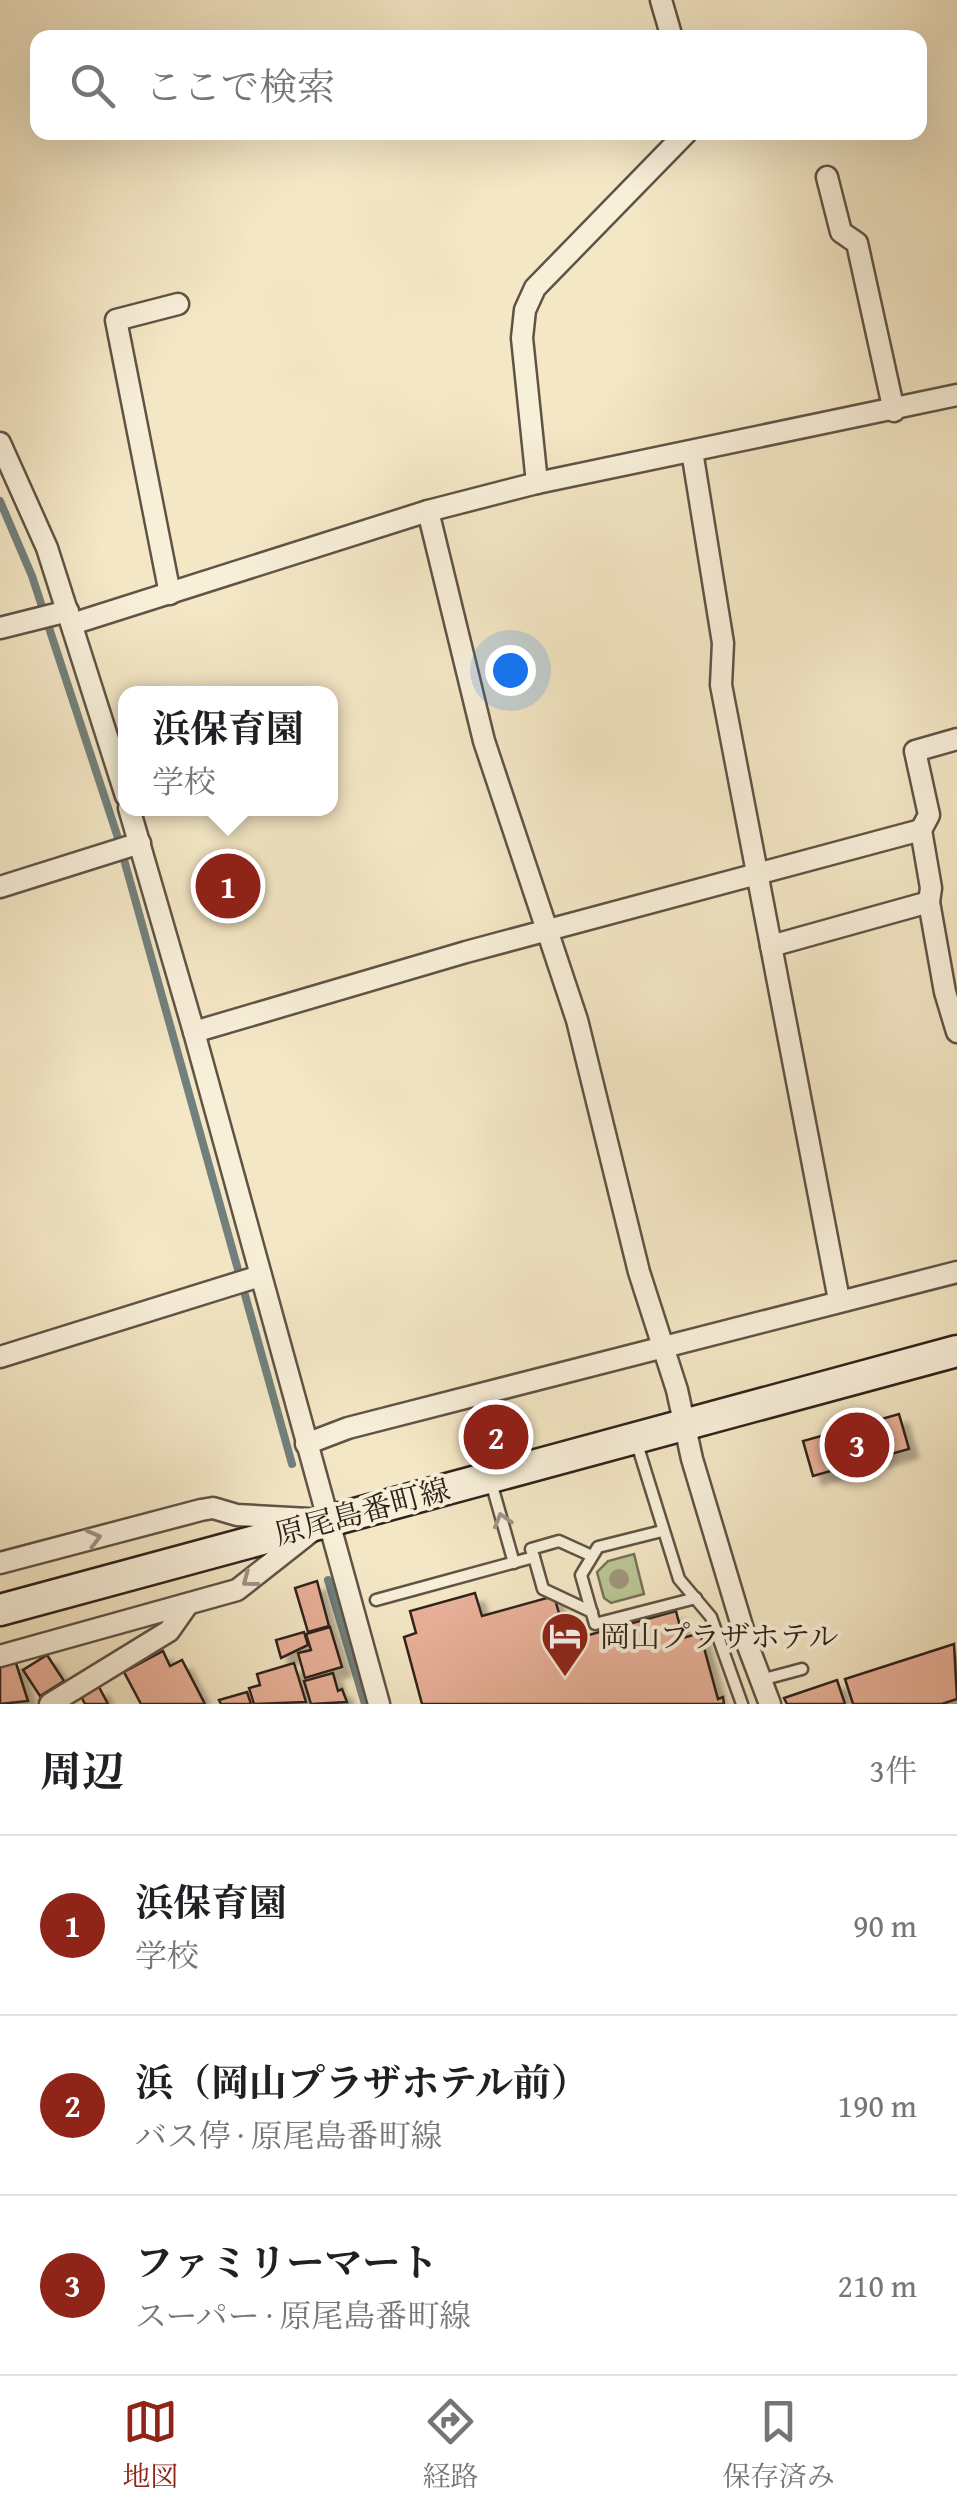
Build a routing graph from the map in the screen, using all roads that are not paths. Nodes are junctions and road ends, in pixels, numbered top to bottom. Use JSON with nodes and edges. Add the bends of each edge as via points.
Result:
{"nodes":[{"id":1,"x":661,"y":0,"type":"edge"},
{"id":2,"x":670,"y":30,"type":"edge"},
{"id":3,"x":679,"y":140,"type":"edge"},
{"id":4,"x":827,"y":177,"type":"dead end"},
{"id":5,"x":178,"y":304,"type":"dead end"},
{"id":6,"x":957,"y":396,"type":"edge"},
{"id":7,"x":894,"y":411,"type":"junction"},
{"id":8,"x":2,"y":450,"type":"edge"},
{"id":9,"x":692,"y":451,"type":"junction"},
{"id":10,"x":536,"y":482,"type":"junction"},
{"id":11,"x":428,"y":511,"type":"junction"},
{"id":12,"x":170,"y":594,"type":"junction"},
{"id":13,"x":58,"y":617,"type":"junction"},
{"id":14,"x":0,"y":628,"type":"edge"},
{"id":15,"x":957,"y":739,"type":"edge"},
{"id":16,"x":118,"y":775,"type":"edge"},
{"id":17,"x":129,"y":816,"type":"edge"},
{"id":18,"x":920,"y":830,"type":"junction"},
{"id":19,"x":127,"y":847,"type":"junction"},
{"id":20,"x":755,"y":874,"type":"junction"},
{"id":21,"x":0,"y":887,"type":"edge"},
{"id":22,"x":929,"y":902,"type":"junction"},
{"id":23,"x":548,"y":929,"type":"junction"},
{"id":24,"x":770,"y":946,"type":"junction"},
{"id":25,"x":194,"y":1032,"type":"junction"},
{"id":26,"x":957,"y":1032,"type":"edge"},
{"id":27,"x":957,"y":1272,"type":"edge"},
{"id":28,"x":247,"y":1280,"type":"junction"},
{"id":29,"x":840,"y":1300,"type":"junction"},
{"id":30,"x":662,"y":1346,"type":"junction"},
{"id":31,"x":957,"y":1352,"type":"edge"},
{"id":32,"x":0,"y":1357,"type":"edge"},
{"id":33,"x":685,"y":1425,"type":"junction"},
{"id":34,"x":635,"y":1438,"type":"junction"},
{"id":35,"x":306,"y":1444,"type":"junction"},
{"id":36,"x":489,"y":1477,"type":"junction"},
{"id":37,"x":326,"y":1520,"type":"junction"},
{"id":38,"x":662,"y":1530,"type":"junction"},
{"id":39,"x":592,"y":1556,"type":"junction"},
{"id":40,"x":534,"y":1557,"type":"junction"},
{"id":41,"x":514,"y":1562,"type":"junction"},
{"id":42,"x":0,"y":1563,"type":"edge"},
{"id":43,"x":696,"y":1598,"type":"junction"},
{"id":44,"x":376,"y":1600,"type":"dead end"},
{"id":45,"x":188,"y":1604,"type":"junction"},
{"id":46,"x":0,"y":1610,"type":"edge"},
{"id":47,"x":592,"y":1612,"type":"junction"},
{"id":48,"x":0,"y":1656,"type":"edge"},
{"id":49,"x":802,"y":1669,"type":"dead end"},
{"id":50,"x":764,"y":1690,"type":"edge"},
{"id":51,"x":740,"y":1700,"type":"edge"},
{"id":52,"x":50,"y":1704,"type":"edge"},
{"id":53,"x":378,"y":1704,"type":"edge"}],
"edges":[{"from":1,"to":2,"type":"street"},
{"from":3,"to":10,"type":"street","via":[[534,288],[522,338]]},
{"from":4,"to":7,"type":"street","via":[[841,232],[857,244]]},
{"from":5,"to":12,"type":"street","via":[[116,320]]},
{"from":6,"to":7,"type":"street"},
{"from":7,"to":9,"type":"street"},
{"from":8,"to":13,"type":"street","via":[[47,548]]},
{"from":9,"to":10,"type":"street"},
{"from":9,"to":20,"type":"street"},
{"from":10,"to":11,"type":"street"},
{"from":11,"to":12,"type":"street"},
{"from":11,"to":23,"type":"street","via":[[484,741]]},
{"from":12,"to":13,"type":"street"},
{"from":13,"to":14,"type":"street"},
{"from":13,"to":16,"type":"street"},
{"from":15,"to":18,"type":"street","via":[[915,751],[929,815]]},
{"from":17,"to":19,"type":"street"},
{"from":18,"to":20,"type":"street"},
{"from":18,"to":22,"type":"street"},
{"from":19,"to":21,"type":"street"},
{"from":19,"to":25,"type":"street"},
{"from":20,"to":23,"type":"street"},
{"from":20,"to":24,"type":"street"},
{"from":22,"to":24,"type":"street"},
{"from":22,"to":26,"type":"street"},
{"from":23,"to":25,"type":"street"},
{"from":23,"to":30,"type":"street"},
{"from":24,"to":29,"type":"street"},
{"from":25,"to":28,"type":"street"},
{"from":27,"to":29,"type":"street"},
{"from":28,"to":32,"type":"street"},
{"from":28,"to":35,"type":"street"},
{"from":29,"to":30,"type":"street"},
{"from":30,"to":33,"type":"street"},
{"from":30,"to":35,"type":"street"},
{"from":31,"to":33,"type":"main road","name":"原尾島番町線"},
{"from":33,"to":34,"type":"main road","name":"原尾島番町線"},
{"from":33,"to":50,"type":"street"},
{"from":34,"to":36,"type":"main road","name":"原尾島番町線"},
{"from":34,"to":38,"type":"lane"},
{"from":35,"to":37,"type":"street"},
{"from":36,"to":37,"type":"main road","name":"原尾島番町線"},
{"from":41,"to":36,"type":"lane","one_way":true},
{"from":42,"to":37,"type":"street","one_way":true,"via":[[214,1508]]},
{"from":37,"to":45,"type":"street","one_way":true,"via":[[247,1585]]},
{"from":37,"to":46,"type":"main road","name":"原尾島番町線"},
{"from":37,"to":53,"type":"street"},
{"from":38,"to":39,"type":"lane","via":[[598,1547]]},
{"from":38,"to":43,"type":"lane","via":[[680,1579]]},
{"from":39,"to":40,"type":"lane","via":[[560,1541],[531,1549]]},
{"from":39,"to":47,"type":"lane","via":[[582,1575]]},
{"from":40,"to":41,"type":"lane"},
{"from":40,"to":47,"type":"lane","via":[[543,1590]]},
{"from":41,"to":44,"type":"lane"},
{"from":43,"to":47,"type":"lane","via":[[596,1624]]},
{"from":43,"to":51,"type":"lane","via":[[711,1617]]},
{"from":45,"to":48,"type":"street"},
{"from":45,"to":52,"type":"street","via":[[169,1631]]},
{"from":49,"to":50,"type":"lane"},
{"from":50,"to":51,"type":"lane"}]}
